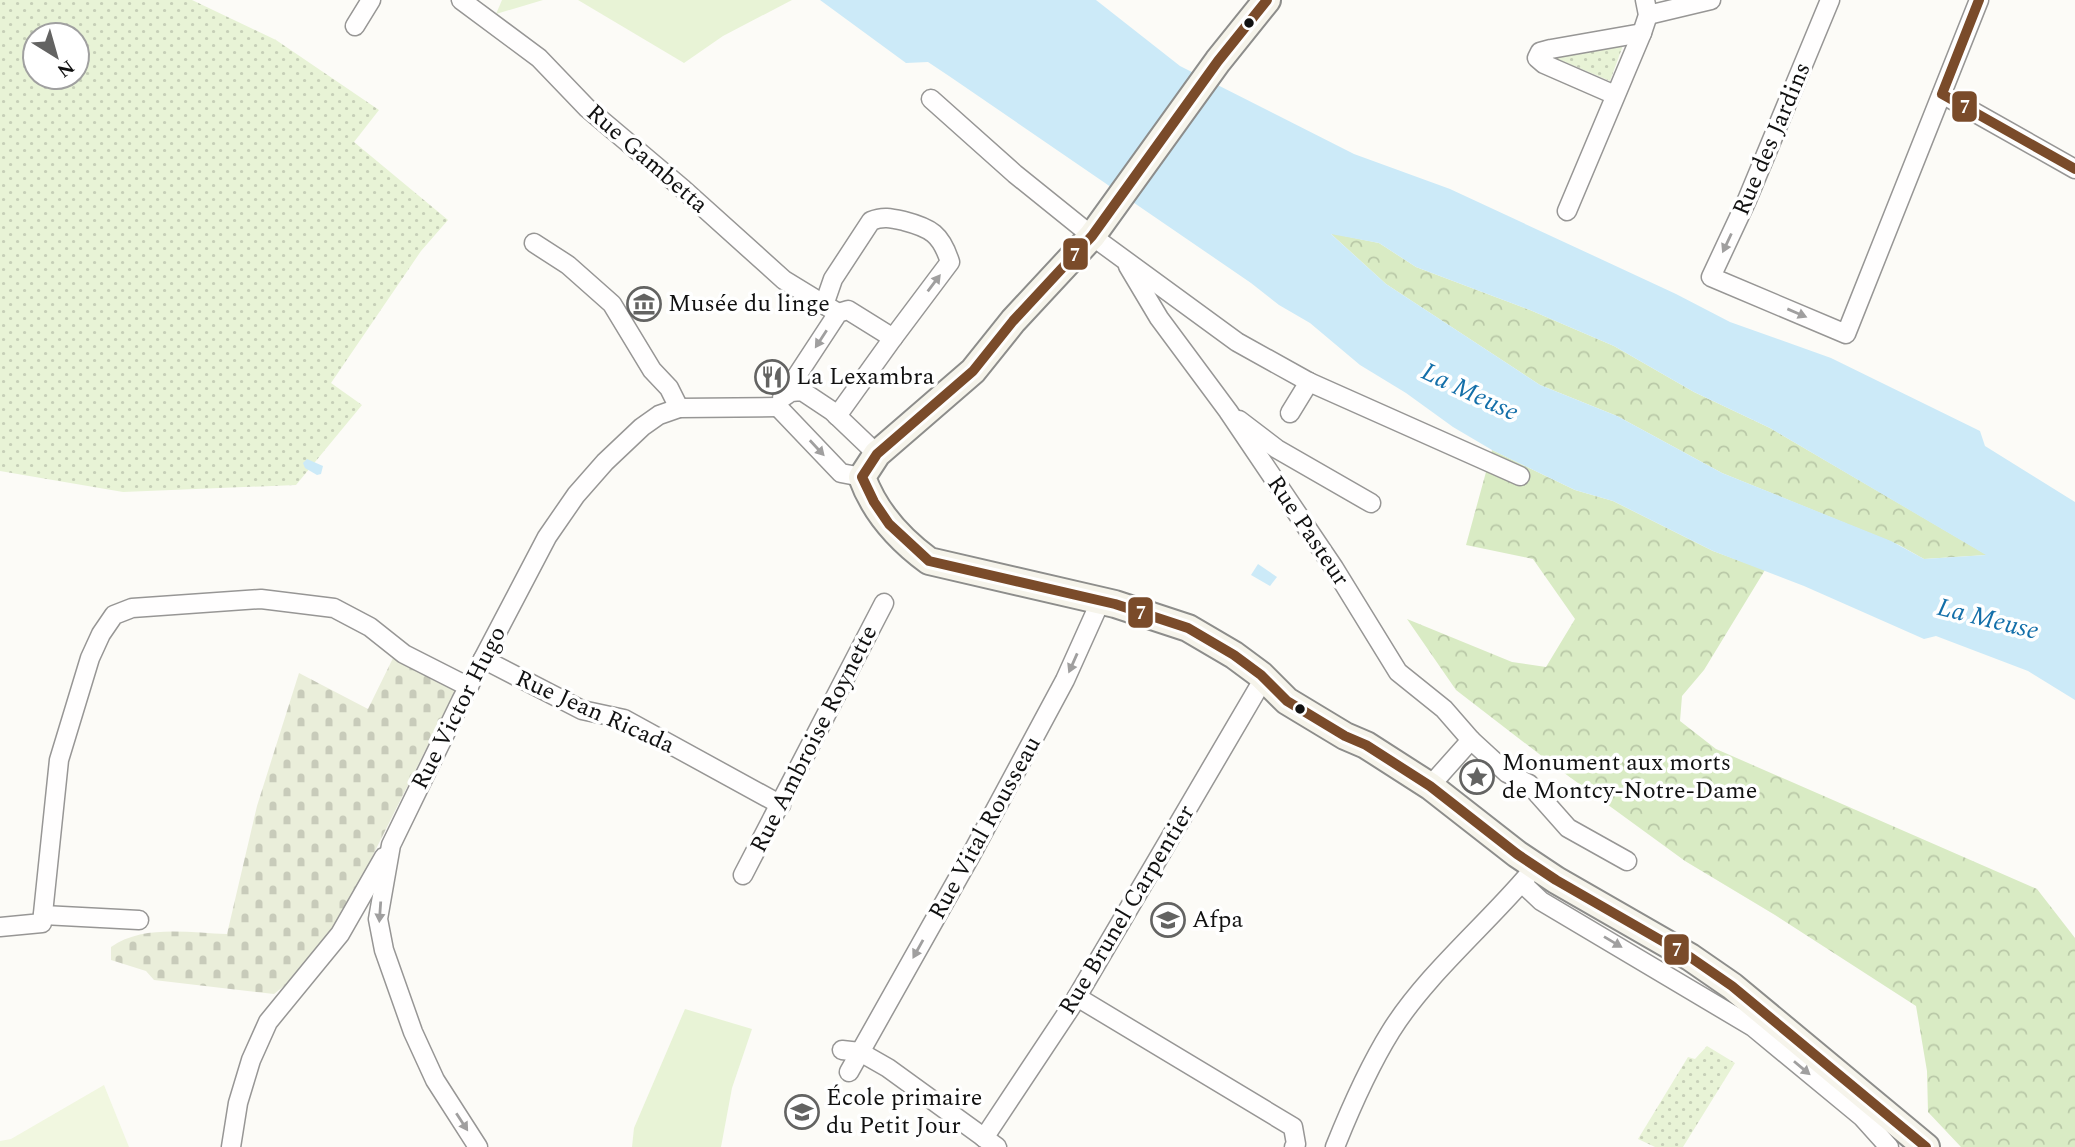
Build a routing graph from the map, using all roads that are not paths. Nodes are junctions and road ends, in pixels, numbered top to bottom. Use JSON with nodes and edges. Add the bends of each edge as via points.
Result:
{"nodes":[{"id":1,"x":371,"y":0,"type":"edge"},
{"id":2,"x":461,"y":0,"type":"edge"},
{"id":3,"x":1267,"y":0,"type":"edge"},
{"id":4,"x":1711,"y":0,"type":"edge"},
{"id":5,"x":1830,"y":0,"type":"edge"},
{"id":6,"x":1979,"y":0,"type":"edge"},
{"id":7,"x":1645,"y":16,"type":"edge"},
{"id":8,"x":355,"y":26,"type":"dead end"},
{"id":9,"x":1942,"y":94,"type":"junction"},
{"id":10,"x":1615,"y":95,"type":"junction"},
{"id":11,"x":931,"y":99,"type":"dead end"},
{"id":12,"x":2075,"y":169,"type":"edge"},
{"id":13,"x":1567,"y":211,"type":"dead end"},
{"id":14,"x":1098,"y":228,"type":"junction"},
{"id":15,"x":534,"y":243,"type":"dead end"},
{"id":16,"x":1124,"y":260,"type":"junction"},
{"id":17,"x":831,"y":309,"type":"junction"},
{"id":18,"x":893,"y":338,"type":"junction"},
{"id":19,"x":1309,"y":382,"type":"junction"},
{"id":20,"x":791,"y":392,"type":"junction"},
{"id":21,"x":778,"y":407,"type":"junction"},
{"id":22,"x":679,"y":408,"type":"junction"},
{"id":23,"x":1228,"y":411,"type":"junction"},
{"id":24,"x":1290,"y":413,"type":"dead end"},
{"id":25,"x":837,"y":416,"type":"junction"},
{"id":26,"x":868,"y":466,"type":"junction"},
{"id":27,"x":1520,"y":476,"type":"dead end"},
{"id":28,"x":1371,"y":503,"type":"dead end"},
{"id":29,"x":1101,"y":600,"type":"junction"},
{"id":30,"x":884,"y":603,"type":"dead end"},
{"id":31,"x":483,"y":659,"type":"junction"},
{"id":32,"x":1264,"y":678,"type":"junction"},
{"id":33,"x":469,"y":687,"type":"junction"},
{"id":34,"x":1471,"y":740,"type":"junction"},
{"id":35,"x":1430,"y":786,"type":"junction"},
{"id":36,"x":781,"y":805,"type":"junction"},
{"id":37,"x":391,"y":845,"type":"junction"},
{"id":38,"x":1627,"y":860,"type":"dead end"},
{"id":39,"x":743,"y":874,"type":"dead end"},
{"id":40,"x":1529,"y":874,"type":"junction"},
{"id":41,"x":43,"y":915,"type":"junction"},
{"id":42,"x":139,"y":920,"type":"dead end"},
{"id":43,"x":0,"y":927,"type":"edge"},
{"id":44,"x":1077,"y":997,"type":"junction"},
{"id":45,"x":851,"y":1051,"type":"junction"},
{"id":46,"x":849,"y":1072,"type":"dead end"},
{"id":47,"x":990,"y":1143,"type":"edge"},
{"id":48,"x":231,"y":1147,"type":"edge"},
{"id":49,"x":478,"y":1147,"type":"edge"},
{"id":50,"x":1294,"y":1147,"type":"edge"},
{"id":51,"x":1335,"y":1147,"type":"edge"},
{"id":52,"x":1889,"y":1147,"type":"edge"},
{"id":53,"x":1926,"y":1147,"type":"edge"}],
"edges":[{"from":1,"to":8,"type":"street"},
{"from":2,"to":17,"type":"street","name":"Rue Gambetta","via":[[539,58],[587,108],[784,280]]},
{"from":3,"to":14,"type":"street"},
{"from":4,"to":7,"type":"street"},
{"from":5,"to":9,"type":"street","name":"Rue des Jardins","one_way":true,"via":[[1711,277],[1846,334]]},
{"from":6,"to":9,"type":"street"},
{"from":7,"to":10,"type":"street"},
{"from":7,"to":10,"type":"street","via":[[1540,52],[1536,58]]},
{"from":9,"to":12,"type":"street"},
{"from":10,"to":13,"type":"street"},
{"from":11,"to":14,"type":"street","via":[[1015,174]]},
{"from":14,"to":16,"type":"street"},
{"from":14,"to":26,"type":"street","via":[[973,371]]},
{"from":15,"to":22,"type":"street","via":[[568,265],[612,304]]},
{"from":16,"to":19,"type":"street","via":[[1237,342]]},
{"from":16,"to":23,"type":"street","name":"Rue Pasteur","via":[[1159,318]]},
{"from":17,"to":18,"type":"street","name":"Rue Gambetta","via":[[848,310]]},
{"from":18,"to":17,"type":"street","one_way":true,"via":[[950,262],[945,246],[928,227],[882,217],[871,221],[833,279]]},
{"from":17,"to":20,"type":"street","one_way":true},
{"from":18,"to":25,"type":"street"},
{"from":19,"to":24,"type":"street"},
{"from":19,"to":27,"type":"street"},
{"from":20,"to":21,"type":"street","via":[[780,399]]},
{"from":20,"to":25,"type":"street","via":[[802,391]]},
{"from":21,"to":22,"type":"street","name":"Rue Victor Hugo"},
{"from":21,"to":26,"type":"street","one_way":true,"via":[[841,473]]},
{"from":22,"to":31,"type":"street","name":"Rue Victor Hugo","via":[[642,427],[576,495],[547,537]]},
{"from":23,"to":28,"type":"street","via":[[1277,449]]},
{"from":23,"to":34,"type":"street","name":"Rue Pasteur","via":[[1398,672],[1444,709]]},
{"from":25,"to":26,"type":"street"},
{"from":26,"to":29,"type":"street","via":[[872,502],[908,545],[929,561]]},
{"from":29,"to":32,"type":"street","via":[[1188,628]]},
{"from":29,"to":45,"type":"street","name":"Rue Vital Rousseau","one_way":true,"via":[[1065,680],[971,855]]},
{"from":30,"to":36,"type":"street","name":"Rue Ambroise Roynette"},
{"from":31,"to":33,"type":"street","name":"Rue Victor Hugo"},
{"from":31,"to":36,"type":"street","name":"Rue Jean Ricada","via":[[582,710],[624,719]]},
{"from":32,"to":35,"type":"street","via":[[1287,701]]},
{"from":32,"to":44,"type":"street","name":"Rue Brunel Carpentier"},
{"from":33,"to":37,"type":"street","name":"Rue Victor Hugo"},
{"from":33,"to":41,"type":"street","via":[[404,654],[370,627],[334,608],[261,599],[132,608],[114,615],[90,659],[59,760]]},
{"from":34,"to":35,"type":"street"},
{"from":34,"to":38,"type":"street","name":"Rue Pasteur","via":[[1507,773],[1529,784],[1568,828]]},
{"from":35,"to":40,"type":"street","via":[[1517,854]]},
{"from":36,"to":39,"type":"street","name":"Rue Ambroise Roynette"},
{"from":37,"to":48,"type":"street","via":[[340,934],[268,1022],[238,1102]]},
{"from":37,"to":49,"type":"street","name":"Rue Victor Hugo","one_way":true,"via":[[378,919],[384,950],[435,1080]]},
{"from":40,"to":51,"type":"street","via":[[1392,1029]]},
{"from":40,"to":52,"type":"street","one_way":true,"via":[[1541,901],[1753,1027],[1862,1117]]},
{"from":40,"to":53,"type":"street","via":[[1556,880],[1690,957],[1732,986]]},
{"from":41,"to":42,"type":"street"},
{"from":41,"to":43,"type":"street","via":[[42,923]]},
{"from":44,"to":47,"type":"street","name":"Rue Brunel Carpentier"},
{"from":44,"to":50,"type":"street","via":[[1293,1127]]},
{"from":45,"to":46,"type":"street","name":"Rue Vital Rousseau"},
{"from":45,"to":47,"type":"street","via":[[888,1068]]}]}
